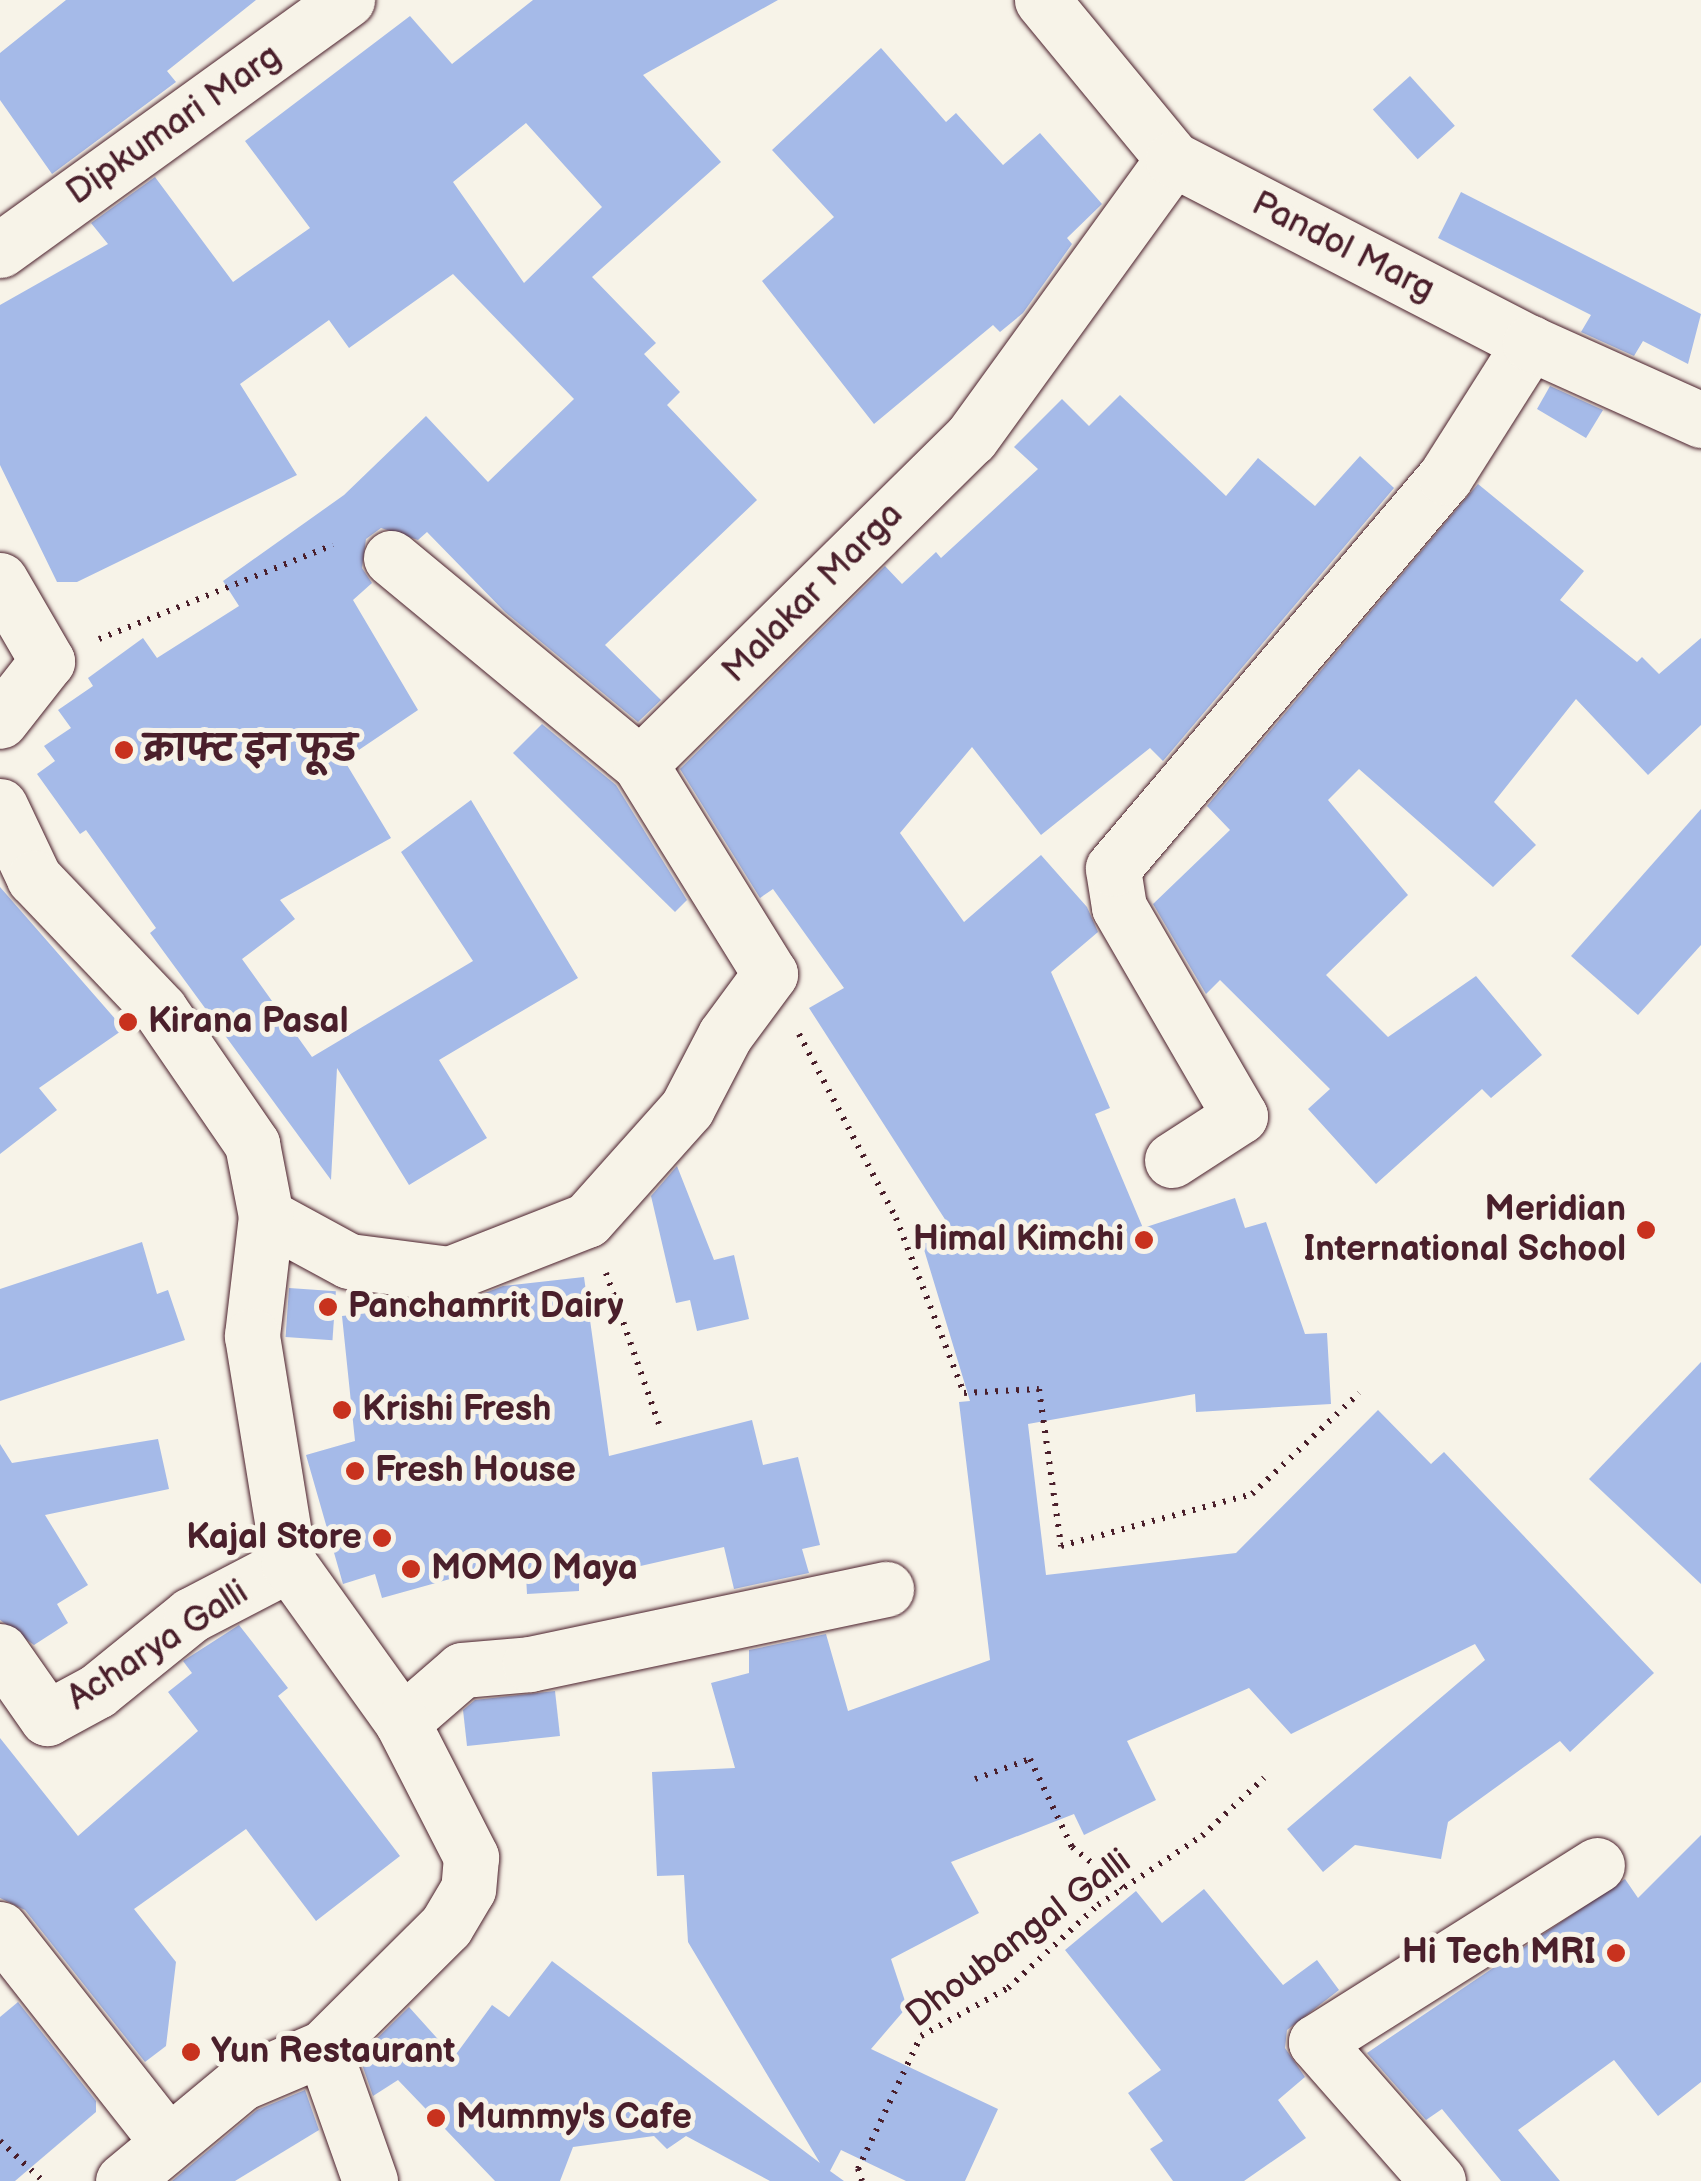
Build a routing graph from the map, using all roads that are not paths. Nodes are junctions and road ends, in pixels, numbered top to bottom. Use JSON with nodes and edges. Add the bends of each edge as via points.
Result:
{"nodes":[{"id":1,"x":348,"y":0,"type":"edge"},
{"id":2,"x":1042,"y":0,"type":"edge"},
{"id":3,"x":1173,"y":158,"type":"junction"},
{"id":4,"x":0,"y":250,"type":"edge"},
{"id":5,"x":1530,"y":343,"type":"junction"},
{"id":6,"x":1701,"y":420,"type":"edge"},
{"id":7,"x":391,"y":558,"type":"road end"},
{"id":8,"x":0,"y":580,"type":"edge"},
{"id":9,"x":0,"y":721,"type":"edge"},
{"id":10,"x":640,"y":764,"type":"junction"},
{"id":11,"x":0,"y":806,"type":"edge"},
{"id":12,"x":1172,"y":1160,"type":"dead end"},
{"id":13,"x":266,"y":1216,"type":"junction"},
{"id":14,"x":289,"y":1564,"type":"junction"},
{"id":15,"x":886,"y":1589,"type":"dead end"},
{"id":16,"x":0,"y":1651,"type":"edge"},
{"id":17,"x":402,"y":1722,"type":"junction"},
{"id":18,"x":1597,"y":1865,"type":"dead end"},
{"id":19,"x":0,"y":1929,"type":"edge"},
{"id":20,"x":323,"y":2048,"type":"junction"},
{"id":21,"x":166,"y":2140,"type":"junction"},
{"id":22,"x":123,"y":2181,"type":"edge"},
{"id":23,"x":370,"y":2181,"type":"edge"},
{"id":24,"x":1438,"y":2181,"type":"edge"}],
"edges":[{"from":1,"to":4,"type":"street","name":"Dipkumari Marg"},
{"from":2,"to":3,"type":"street","name":"Pandol Marg"},
{"from":3,"to":5,"type":"street","name":"Pandol Marg"},
{"from":3,"to":10,"type":"street","name":"Malakar Marga","via":[[972,438]]},
{"from":5,"to":6,"type":"street","name":"Pandol Marg"},
{"from":5,"to":12,"type":"street","via":[[1444,477],[1113,868],[1119,907],[1240,1116]]},
{"from":7,"to":10,"type":"street"},
{"from":8,"to":9,"type":"street","via":[[47,660]]},
{"from":10,"to":13,"type":"street","via":[[770,974],[725,1035],[688,1108],[587,1220],[449,1274],[349,1261]]},
{"from":11,"to":13,"type":"street","via":[[34,878],[160,1010],[252,1144]]},
{"from":13,"to":14,"type":"street","via":[[252,1336]]},
{"from":14,"to":16,"type":"street","name":"Acharya Galli","via":[[191,1615],[97,1691],[47,1718]]},
{"from":14,"to":17,"type":"street"},
{"from":15,"to":17,"type":"street","via":[[530,1664],[462,1670]]},
{"from":17,"to":20,"type":"street","via":[[471,1858],[468,1890],[446,1926]]},
{"from":18,"to":24,"type":"street","via":[[1316,2042]]},
{"from":19,"to":21,"type":"street"},
{"from":20,"to":21,"type":"street","via":[[241,2083]]},
{"from":20,"to":23,"type":"street"},
{"from":21,"to":22,"type":"street"}]}
